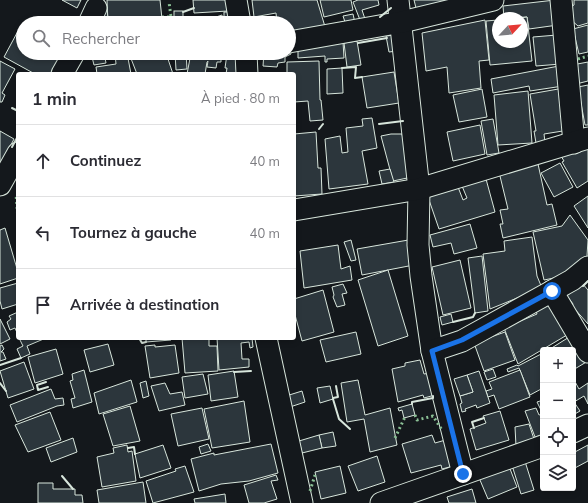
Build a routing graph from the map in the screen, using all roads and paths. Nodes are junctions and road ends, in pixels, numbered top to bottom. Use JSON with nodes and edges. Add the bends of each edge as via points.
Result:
{"nodes":[{"id":1,"x":236,"y":0,"type":"edge"},
{"id":2,"x":398,"y":0,"type":"edge"},
{"id":3,"x":493,"y":0,"type":"edge"},
{"id":4,"x":561,"y":0,"type":"edge"},
{"id":5,"x":239,"y":16,"type":"edge"},
{"id":6,"x":402,"y":22,"type":"junction"},
{"id":7,"x":296,"y":41,"type":"edge"},
{"id":8,"x":70,"y":60,"type":"edge"},
{"id":9,"x":246,"y":60,"type":"edge"},
{"id":10,"x":63,"y":72,"type":"edge"},
{"id":11,"x":247,"y":72,"type":"edge"},
{"id":12,"x":581,"y":140,"type":"edge"},
{"id":13,"x":16,"y":157,"type":"edge"},
{"id":14,"x":0,"y":185,"type":"edge"},
{"id":15,"x":419,"y":189,"type":"junction"},
{"id":16,"x":296,"y":210,"type":"edge"},
{"id":17,"x":588,"y":267,"type":"edge"},
{"id":18,"x":552,"y":291,"type":"junction"},
{"id":19,"x":266,"y":340,"type":"edge"},
{"id":20,"x":432,"y":351,"type":"junction"},
{"id":21,"x":588,"y":352,"type":"edge"},
{"id":22,"x":588,"y":425,"type":"edge"},
{"id":23,"x":576,"y":431,"type":"edge"},
{"id":24,"x":540,"y":447,"type":"edge"},
{"id":25,"x":463,"y":474,"type":"junction"},
{"id":26,"x":302,"y":503,"type":"edge"},
{"id":27,"x":382,"y":503,"type":"edge"}],
"edges":[{"from":1,"to":5,"type":"street"},
{"from":2,"to":6,"type":"street"},
{"from":3,"to":6,"type":"street"},
{"from":4,"to":12,"type":"street"},
{"from":6,"to":7,"type":"street"},
{"from":6,"to":15,"type":"street"},
{"from":8,"to":10,"type":"street"},
{"from":9,"to":11,"type":"street"},
{"from":12,"to":15,"type":"street"},
{"from":13,"to":14,"type":"street"},
{"from":15,"to":16,"type":"street"},
{"from":15,"to":20,"type":"street","via":[[418,246]]},
{"from":17,"to":18,"type":"street"},
{"from":18,"to":20,"type":"street","via":[[462,340]]},
{"from":18,"to":21,"type":"street"},
{"from":19,"to":26,"type":"street"},
{"from":20,"to":25,"type":"street"},
{"from":22,"to":23,"type":"street"},
{"from":24,"to":25,"type":"street"},
{"from":25,"to":27,"type":"street"}]}
